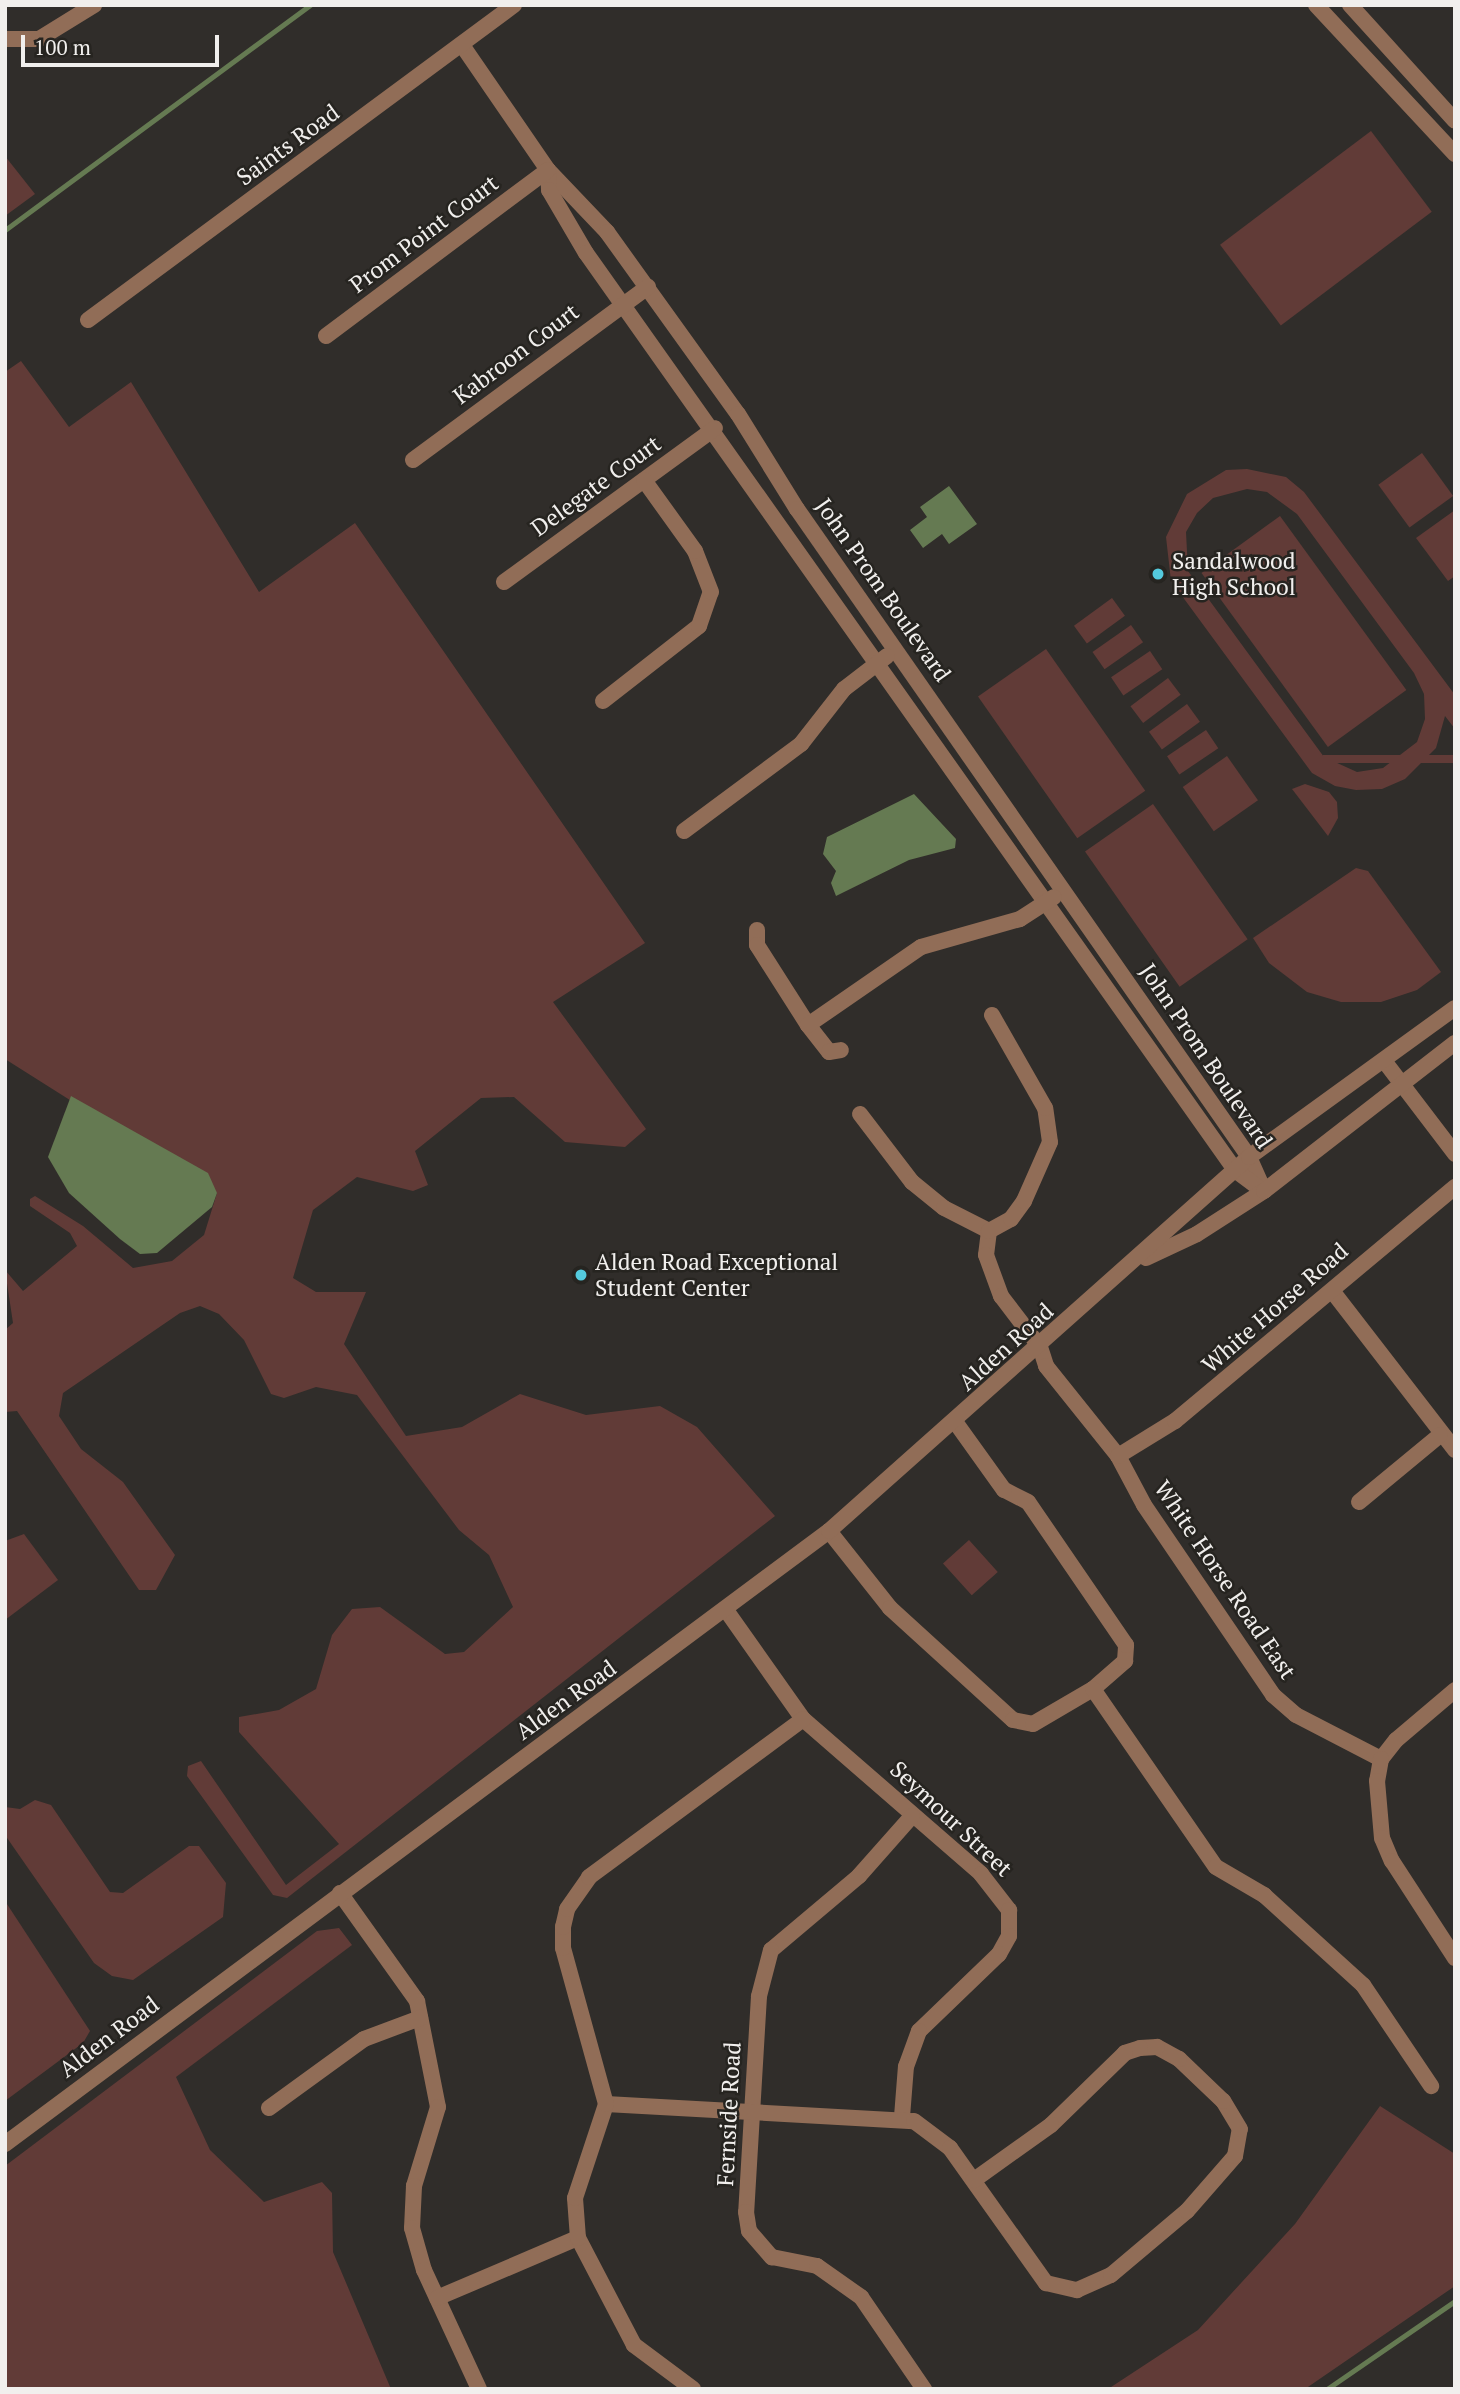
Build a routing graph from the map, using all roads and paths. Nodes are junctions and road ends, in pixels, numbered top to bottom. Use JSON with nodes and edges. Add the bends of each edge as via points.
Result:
{"nodes":[{"id":1,"x":94,"y":5,"type":"edge"},
{"id":2,"x":514,"y":5,"type":"edge"},
{"id":3,"x":1316,"y":5,"type":"edge"},
{"id":4,"x":1350,"y":5,"type":"edge"},
{"id":5,"x":5,"y":39,"type":"edge"},
{"id":6,"x":462,"y":45,"type":"junction"},
{"id":7,"x":1455,"y":121,"type":"edge"},
{"id":8,"x":1455,"y":154,"type":"edge"},
{"id":9,"x":548,"y":170,"type":"junction"},
{"id":10,"x":648,"y":287,"type":"junction"},
{"id":11,"x":624,"y":303,"type":"junction"},
{"id":12,"x":88,"y":320,"type":"dead end"},
{"id":13,"x":326,"y":336,"type":"dead end"},
{"id":14,"x":711,"y":375,"type":"junction"},
{"id":15,"x":677,"y":377,"type":"junction"},
{"id":16,"x":715,"y":428,"type":"junction"},
{"id":17,"x":413,"y":460,"type":"dead end"},
{"id":18,"x":644,"y":480,"type":"junction"},
{"id":19,"x":504,"y":582,"type":"dead end"},
{"id":20,"x":898,"y":649,"type":"junction"},
{"id":21,"x":878,"y":663,"type":"junction"},
{"id":22,"x":603,"y":701,"type":"dead end"},
{"id":23,"x":684,"y":831,"type":"dead end"},
{"id":24,"x":1065,"y":890,"type":"junction"},
{"id":25,"x":1045,"y":903,"type":"junction"},
{"id":26,"x":757,"y":930,"type":"dead end"},
{"id":27,"x":1455,"y":1008,"type":"edge"},
{"id":28,"x":992,"y":1016,"type":"dead end"},
{"id":29,"x":808,"y":1025,"type":"junction"},
{"id":30,"x":1455,"y":1043,"type":"edge"},
{"id":31,"x":841,"y":1050,"type":"dead end"},
{"id":32,"x":1385,"y":1062,"type":"junction"},
{"id":33,"x":1401,"y":1082,"type":"junction"},
{"id":34,"x":860,"y":1114,"type":"dead end"},
{"id":35,"x":1455,"y":1154,"type":"edge"},
{"id":36,"x":1249,"y":1157,"type":"junction"},
{"id":37,"x":1235,"y":1170,"type":"junction"},
{"id":38,"x":1455,"y":1187,"type":"edge"},
{"id":39,"x":1264,"y":1191,"type":"junction"},
{"id":40,"x":989,"y":1231,"type":"junction"},
{"id":41,"x":1131,"y":1266,"type":"junction"},
{"id":42,"x":1334,"y":1292,"type":"junction"},
{"id":43,"x":1040,"y":1347,"type":"junction"},
{"id":44,"x":956,"y":1423,"type":"junction"},
{"id":45,"x":1440,"y":1435,"type":"junction"},
{"id":46,"x":1455,"y":1450,"type":"edge"},
{"id":47,"x":1118,"y":1456,"type":"junction"},
{"id":48,"x":1359,"y":1502,"type":"dead end"},
{"id":49,"x":829,"y":1531,"type":"junction"},
{"id":50,"x":726,"y":1610,"type":"junction"},
{"id":51,"x":1093,"y":1689,"type":"junction"},
{"id":52,"x":1455,"y":1690,"type":"edge"},
{"id":53,"x":803,"y":1719,"type":"junction"},
{"id":54,"x":1381,"y":1759,"type":"junction"},
{"id":55,"x":912,"y":1816,"type":"junction"},
{"id":56,"x":340,"y":1893,"type":"junction"},
{"id":57,"x":1455,"y":1958,"type":"edge"},
{"id":58,"x":420,"y":2018,"type":"junction"},
{"id":59,"x":1432,"y":2085,"type":"dead end"},
{"id":60,"x":606,"y":2104,"type":"junction"},
{"id":61,"x":269,"y":2108,"type":"dead end"},
{"id":62,"x":753,"y":2112,"type":"junction"},
{"id":63,"x":902,"y":2117,"type":"junction"},
{"id":64,"x":5,"y":2144,"type":"edge"},
{"id":65,"x":974,"y":2180,"type":"junction"},
{"id":66,"x":578,"y":2238,"type":"junction"},
{"id":67,"x":438,"y":2298,"type":"junction"},
{"id":68,"x":479,"y":2389,"type":"edge"},
{"id":69,"x":693,"y":2389,"type":"edge"},
{"id":70,"x":924,"y":2389,"type":"edge"}],
"edges":[{"from":1,"to":5,"type":"street","via":[[48,35]]},
{"from":2,"to":6,"type":"street","name":"Saints Road"},
{"from":3,"to":8,"type":"street"},
{"from":4,"to":7,"type":"street"},
{"from":6,"to":9,"type":"street","name":"John Prom Boulevard"},
{"from":6,"to":12,"type":"street","name":"Saints Road"},
{"from":9,"to":10,"type":"street","name":"John Prom Boulevard","via":[[607,232]]},
{"from":9,"to":11,"type":"street","name":"John Prom Boulevard","via":[[549,190]]},
{"from":9,"to":13,"type":"street","name":"Prom Point Court"},
{"from":10,"to":11,"type":"street","name":"Kabroon Court"},
{"from":10,"to":14,"type":"street","name":"John Prom Boulevard"},
{"from":11,"to":15,"type":"street","name":"John Prom Boulevard"},
{"from":11,"to":17,"type":"street","name":"Kabroon Court"},
{"from":14,"to":15,"type":"street","via":[[695,381]]},
{"from":14,"to":20,"type":"street","name":"John Prom Boulevard"},
{"from":15,"to":16,"type":"street","name":"John Prom Boulevard"},
{"from":16,"to":18,"type":"street","name":"Delegate Court"},
{"from":16,"to":21,"type":"street","name":"John Prom Boulevard"},
{"from":18,"to":19,"type":"street","name":"Delegate Court"},
{"from":18,"to":22,"type":"street","via":[[708,575],[709,601],[699,626]]},
{"from":20,"to":21,"type":"street"},
{"from":20,"to":24,"type":"street","name":"John Prom Boulevard"},
{"from":21,"to":23,"type":"street","via":[[844,689],[801,744]]},
{"from":21,"to":25,"type":"street","name":"John Prom Boulevard"},
{"from":24,"to":25,"type":"street"},
{"from":24,"to":36,"type":"street","name":"John Prom Boulevard"},
{"from":25,"to":29,"type":"street","via":[[1008,923],[921,947]]},
{"from":25,"to":37,"type":"street","name":"John Prom Boulevard"},
{"from":26,"to":29,"type":"street","via":[[757,945]]},
{"from":27,"to":32,"type":"street","name":"Alden Road"},
{"from":28,"to":40,"type":"street","via":[[1045,1108],[1050,1142],[1024,1201],[1011,1219]]},
{"from":29,"to":31,"type":"street","via":[[829,1052]]},
{"from":30,"to":33,"type":"street","name":"Alden Road"},
{"from":32,"to":33,"type":"street"},
{"from":32,"to":36,"type":"street","name":"Alden Road"},
{"from":33,"to":35,"type":"street"},
{"from":33,"to":39,"type":"street","name":"Alden Road"},
{"from":34,"to":40,"type":"street","via":[[912,1182],[944,1208]]},
{"from":36,"to":37,"type":"street","name":"Alden Road"},
{"from":36,"to":39,"type":"street","name":"John Prom Boulevard"},
{"from":37,"to":39,"type":"street","name":"John Prom Boulevard"},
{"from":37,"to":41,"type":"street","name":"Alden Road"},
{"from":38,"to":42,"type":"street","name":"White Horse Road"},
{"from":39,"to":41,"type":"street","name":"Alden Road","via":[[1197,1234]]},
{"from":40,"to":43,"type":"street","name":"White Horse Road East","via":[[986,1255],[1001,1296]]},
{"from":41,"to":43,"type":"street","name":"Alden Road"},
{"from":42,"to":45,"type":"street"},
{"from":42,"to":47,"type":"street","name":"White Horse Road","via":[[1175,1421]]},
{"from":43,"to":44,"type":"street","name":"Alden Road"},
{"from":43,"to":47,"type":"street","name":"White Horse Road East","via":[[1046,1366]]},
{"from":44,"to":49,"type":"street","name":"Alden Road"},
{"from":44,"to":51,"type":"street","via":[[1004,1490],[1028,1502],[1126,1645],[1125,1661]]},
{"from":45,"to":46,"type":"street"},
{"from":45,"to":48,"type":"street"},
{"from":47,"to":54,"type":"street","name":"White Horse Road East","via":[[1144,1505],[1273,1695],[1305,1720]]},
{"from":49,"to":50,"type":"street","name":"Alden Road"},
{"from":49,"to":51,"type":"street","via":[[891,1608],[1013,1720],[1034,1724]]},
{"from":50,"to":53,"type":"street","name":"Seymour Street"},
{"from":50,"to":56,"type":"street","name":"Alden Road"},
{"from":51,"to":59,"type":"street","via":[[1216,1867],[1264,1895],[1363,1985]]},
{"from":52,"to":54,"type":"street","via":[[1418,1718]]},
{"from":53,"to":55,"type":"street","name":"Seymour Street"},
{"from":53,"to":60,"type":"street","via":[[589,1877],[567,1909],[563,1948]]},
{"from":54,"to":57,"type":"street","via":[[1377,1802],[1382,1839],[1406,1885]]},
{"from":55,"to":62,"type":"street","name":"Fernside Road","via":[[859,1876],[771,1950],[759,1996]]},
{"from":55,"to":63,"type":"street","name":"Seymour Street","via":[[989,1882],[1004,1899],[1011,1920],[999,1954],[919,2031],[906,2066]]},
{"from":56,"to":58,"type":"street","via":[[410,1987]]},
{"from":56,"to":64,"type":"street","name":"Alden Road"},
{"from":58,"to":61,"type":"street","via":[[364,2039]]},
{"from":58,"to":67,"type":"street","via":[[438,2107],[414,2186],[412,2228]]},
{"from":60,"to":62,"type":"street"},
{"from":60,"to":66,"type":"street","via":[[575,2198]]},
{"from":62,"to":63,"type":"street"},
{"from":62,"to":70,"type":"street","name":"Fernside Road","via":[[749,2231],[772,2257],[817,2266],[861,2297]]},
{"from":63,"to":65,"type":"street","via":[[934,2132]]},
{"from":65,"to":65,"type":"street","via":[[1051,2125],[1125,2053],[1157,2047],[1199,2077],[1232,2111],[1240,2129],[1235,2157],[1152,2242],[1111,2275],[1077,2290],[1046,2283]]},
{"from":66,"to":67,"type":"street"},
{"from":66,"to":69,"type":"street","via":[[634,2345]]},
{"from":67,"to":68,"type":"street"}]}
